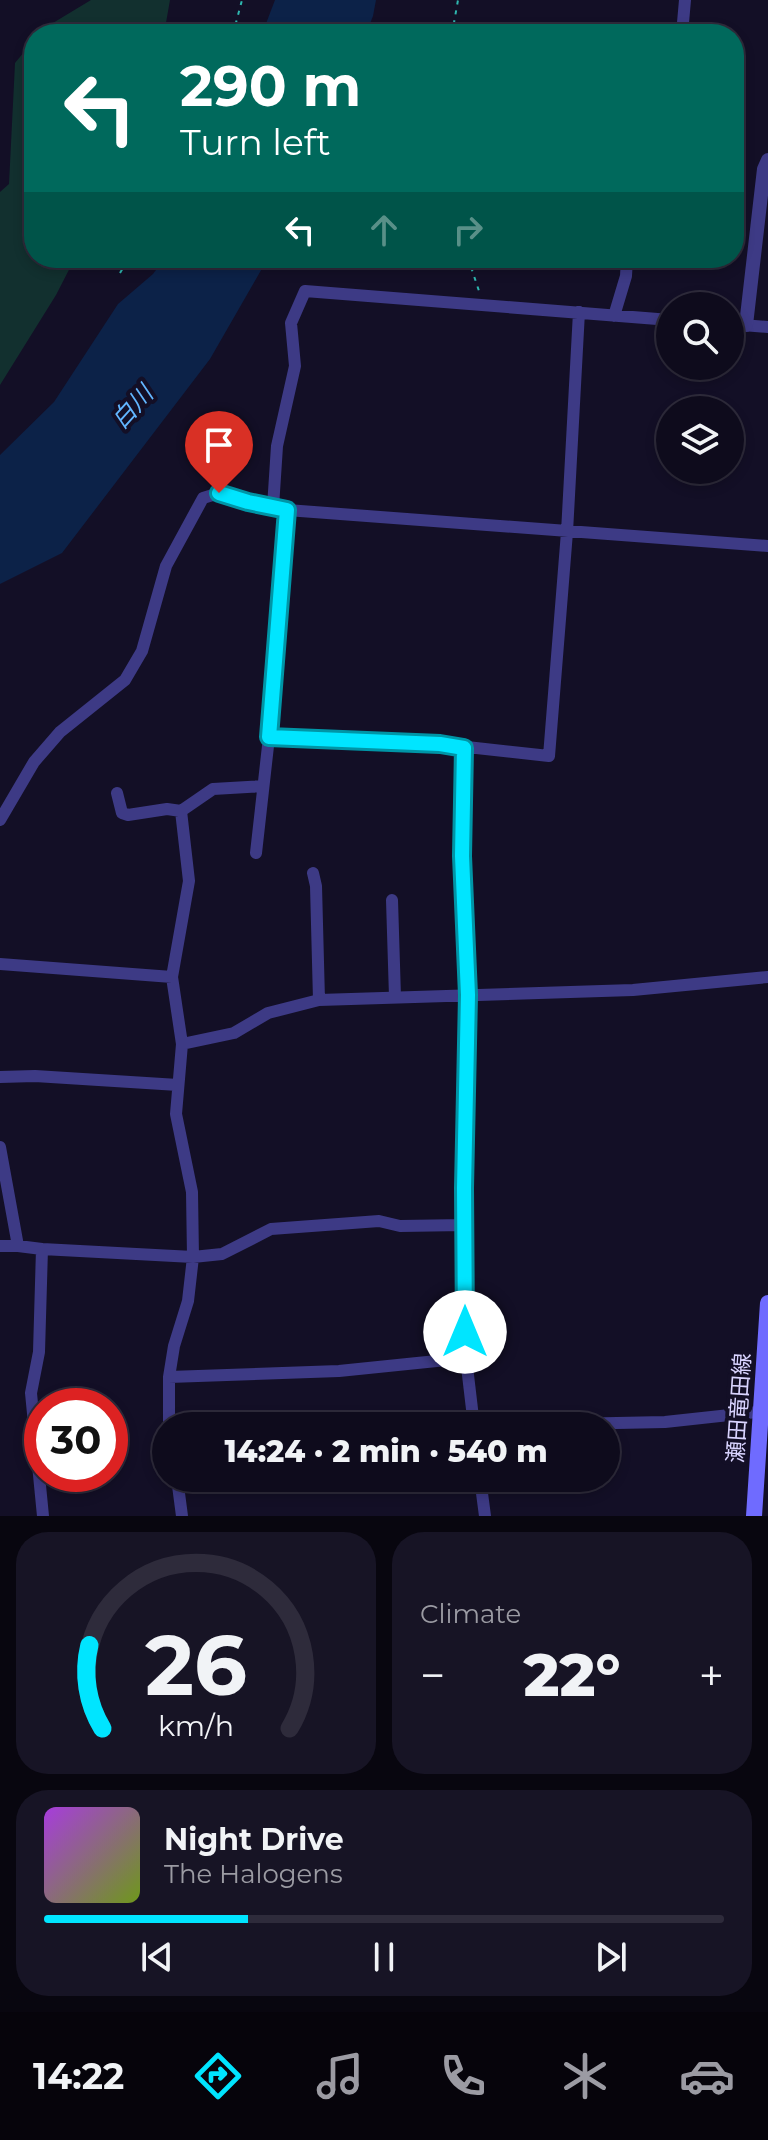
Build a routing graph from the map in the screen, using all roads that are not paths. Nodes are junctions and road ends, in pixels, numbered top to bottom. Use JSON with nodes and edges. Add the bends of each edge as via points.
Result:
{"nodes":[{"id":1,"x":685,"y":0,"type":"edge"},
{"id":2,"x":683,"y":24,"type":"edge"},
{"id":3,"x":768,"y":160,"type":"edge"},
{"id":4,"x":626,"y":268,"type":"edge"},
{"id":5,"x":579,"y":312,"type":"junction"},
{"id":6,"x":614,"y":316,"type":"junction"},
{"id":7,"x":656,"y":319,"type":"edge"},
{"id":8,"x":746,"y":325,"type":"joint"},
{"id":9,"x":768,"y":327,"type":"edge"},
{"id":10,"x":273,"y":507,"type":"junction"},
{"id":11,"x":287,"y":510,"type":"junction"},
{"id":12,"x":567,"y":532,"type":"junction"},
{"id":13,"x":768,"y":546,"type":"edge"},
{"id":14,"x":269,"y":737,"type":"junction"},
{"id":15,"x":464,"y":748,"type":"junction"},
{"id":16,"x":263,"y":786,"type":"junction"},
{"id":17,"x":117,"y":793,"type":"dead end"},
{"id":18,"x":181,"y":811,"type":"junction"},
{"id":19,"x":0,"y":820,"type":"edge"},
{"id":20,"x":256,"y":853,"type":"dead end"},
{"id":21,"x":313,"y":873,"type":"dead end"},
{"id":22,"x":392,"y":900,"type":"dead end"},
{"id":23,"x":0,"y":964,"type":"edge"},
{"id":24,"x":172,"y":977,"type":"junction"},
{"id":25,"x":768,"y":977,"type":"edge"},
{"id":26,"x":468,"y":995,"type":"junction"},
{"id":27,"x":395,"y":997,"type":"junction"},
{"id":28,"x":319,"y":1000,"type":"junction"},
{"id":29,"x":182,"y":1044,"type":"junction"},
{"id":30,"x":0,"y":1077,"type":"edge"},
{"id":31,"x":178,"y":1085,"type":"junction"},
{"id":32,"x":0,"y":1147,"type":"edge"},
{"id":33,"x":464,"y":1225,"type":"junction"},
{"id":34,"x":0,"y":1246,"type":"edge"},
{"id":35,"x":18,"y":1246,"type":"junction"},
{"id":36,"x":42,"y":1249,"type":"junction"},
{"id":37,"x":193,"y":1257,"type":"junction"},
{"id":38,"x":768,"y":1303,"type":"edge"},
{"id":39,"x":466,"y":1358,"type":"junction"},
{"id":40,"x":169,"y":1377,"type":"junction"},
{"id":41,"x":169,"y":1412,"type":"edge"},
{"id":42,"x":764,"y":1412,"type":"edge"},
{"id":43,"x":179,"y":1492,"type":"edge"},
{"id":44,"x":482,"y":1492,"type":"edge"},
{"id":45,"x":43,"y":1516,"type":"edge"},
{"id":46,"x":182,"y":1516,"type":"edge"},
{"id":47,"x":485,"y":1516,"type":"edge"},
{"id":48,"x":754,"y":1516,"type":"edge"}],
"edges":[{"from":1,"to":2,"type":"street"},
{"from":3,"to":8,"type":"street"},
{"from":4,"to":6,"type":"street"},
{"from":5,"to":6,"type":"street"},
{"from":5,"to":10,"type":"street","via":[[305,291],[291,323],[295,366],[277,446]]},
{"from":5,"to":12,"type":"street"},
{"from":6,"to":7,"type":"street"},
{"from":8,"to":9,"type":"street"},
{"from":10,"to":11,"type":"street"},
{"from":10,"to":19,"type":"street","via":[[219,493],[203,498],[166,566],[142,651],[125,680],[60,732],[34,762]]},
{"from":11,"to":12,"type":"street"},
{"from":11,"to":14,"type":"street"},
{"from":12,"to":13,"type":"street"},
{"from":12,"to":15,"type":"street","via":[[549,756]]},
{"from":14,"to":15,"type":"street"},
{"from":14,"to":16,"type":"street"},
{"from":15,"to":26,"type":"street"},
{"from":16,"to":18,"type":"street","via":[[213,789]]},
{"from":16,"to":20,"type":"street"},
{"from":17,"to":18,"type":"street","via":[[122,813],[128,815]]},
{"from":18,"to":24,"type":"street","via":[[189,881]]},
{"from":21,"to":28,"type":"street"},
{"from":22,"to":27,"type":"street"},
{"from":23,"to":24,"type":"street"},
{"from":24,"to":29,"type":"street"},
{"from":25,"to":26,"type":"street","via":[[633,990]]},
{"from":26,"to":27,"type":"street"},
{"from":26,"to":33,"type":"street"},
{"from":27,"to":28,"type":"street"},
{"from":28,"to":29,"type":"street","via":[[268,1013],[234,1033]]},
{"from":29,"to":31,"type":"street"},
{"from":30,"to":31,"type":"street"},
{"from":31,"to":37,"type":"street","via":[[176,1114],[192,1192]]},
{"from":32,"to":35,"type":"street"},
{"from":33,"to":37,"type":"street","via":[[400,1226],[379,1221],[271,1229],[222,1254]]},
{"from":33,"to":39,"type":"street"},
{"from":34,"to":35,"type":"street"},
{"from":35,"to":36,"type":"street"},
{"from":36,"to":37,"type":"street"},
{"from":36,"to":45,"type":"street","via":[[39,1352],[31,1393]]},
{"from":37,"to":40,"type":"street"},
{"from":38,"to":42,"type":"main road","name":"瀬田竜田線"},
{"from":39,"to":40,"type":"street","via":[[339,1371]]},
{"from":39,"to":42,"type":"street","via":[[474,1426],[665,1422]]},
{"from":40,"to":41,"type":"street"},
{"from":42,"to":48,"type":"main road","name":"瀬田竜田線"},
{"from":43,"to":46,"type":"street"},
{"from":44,"to":47,"type":"street"}]}
